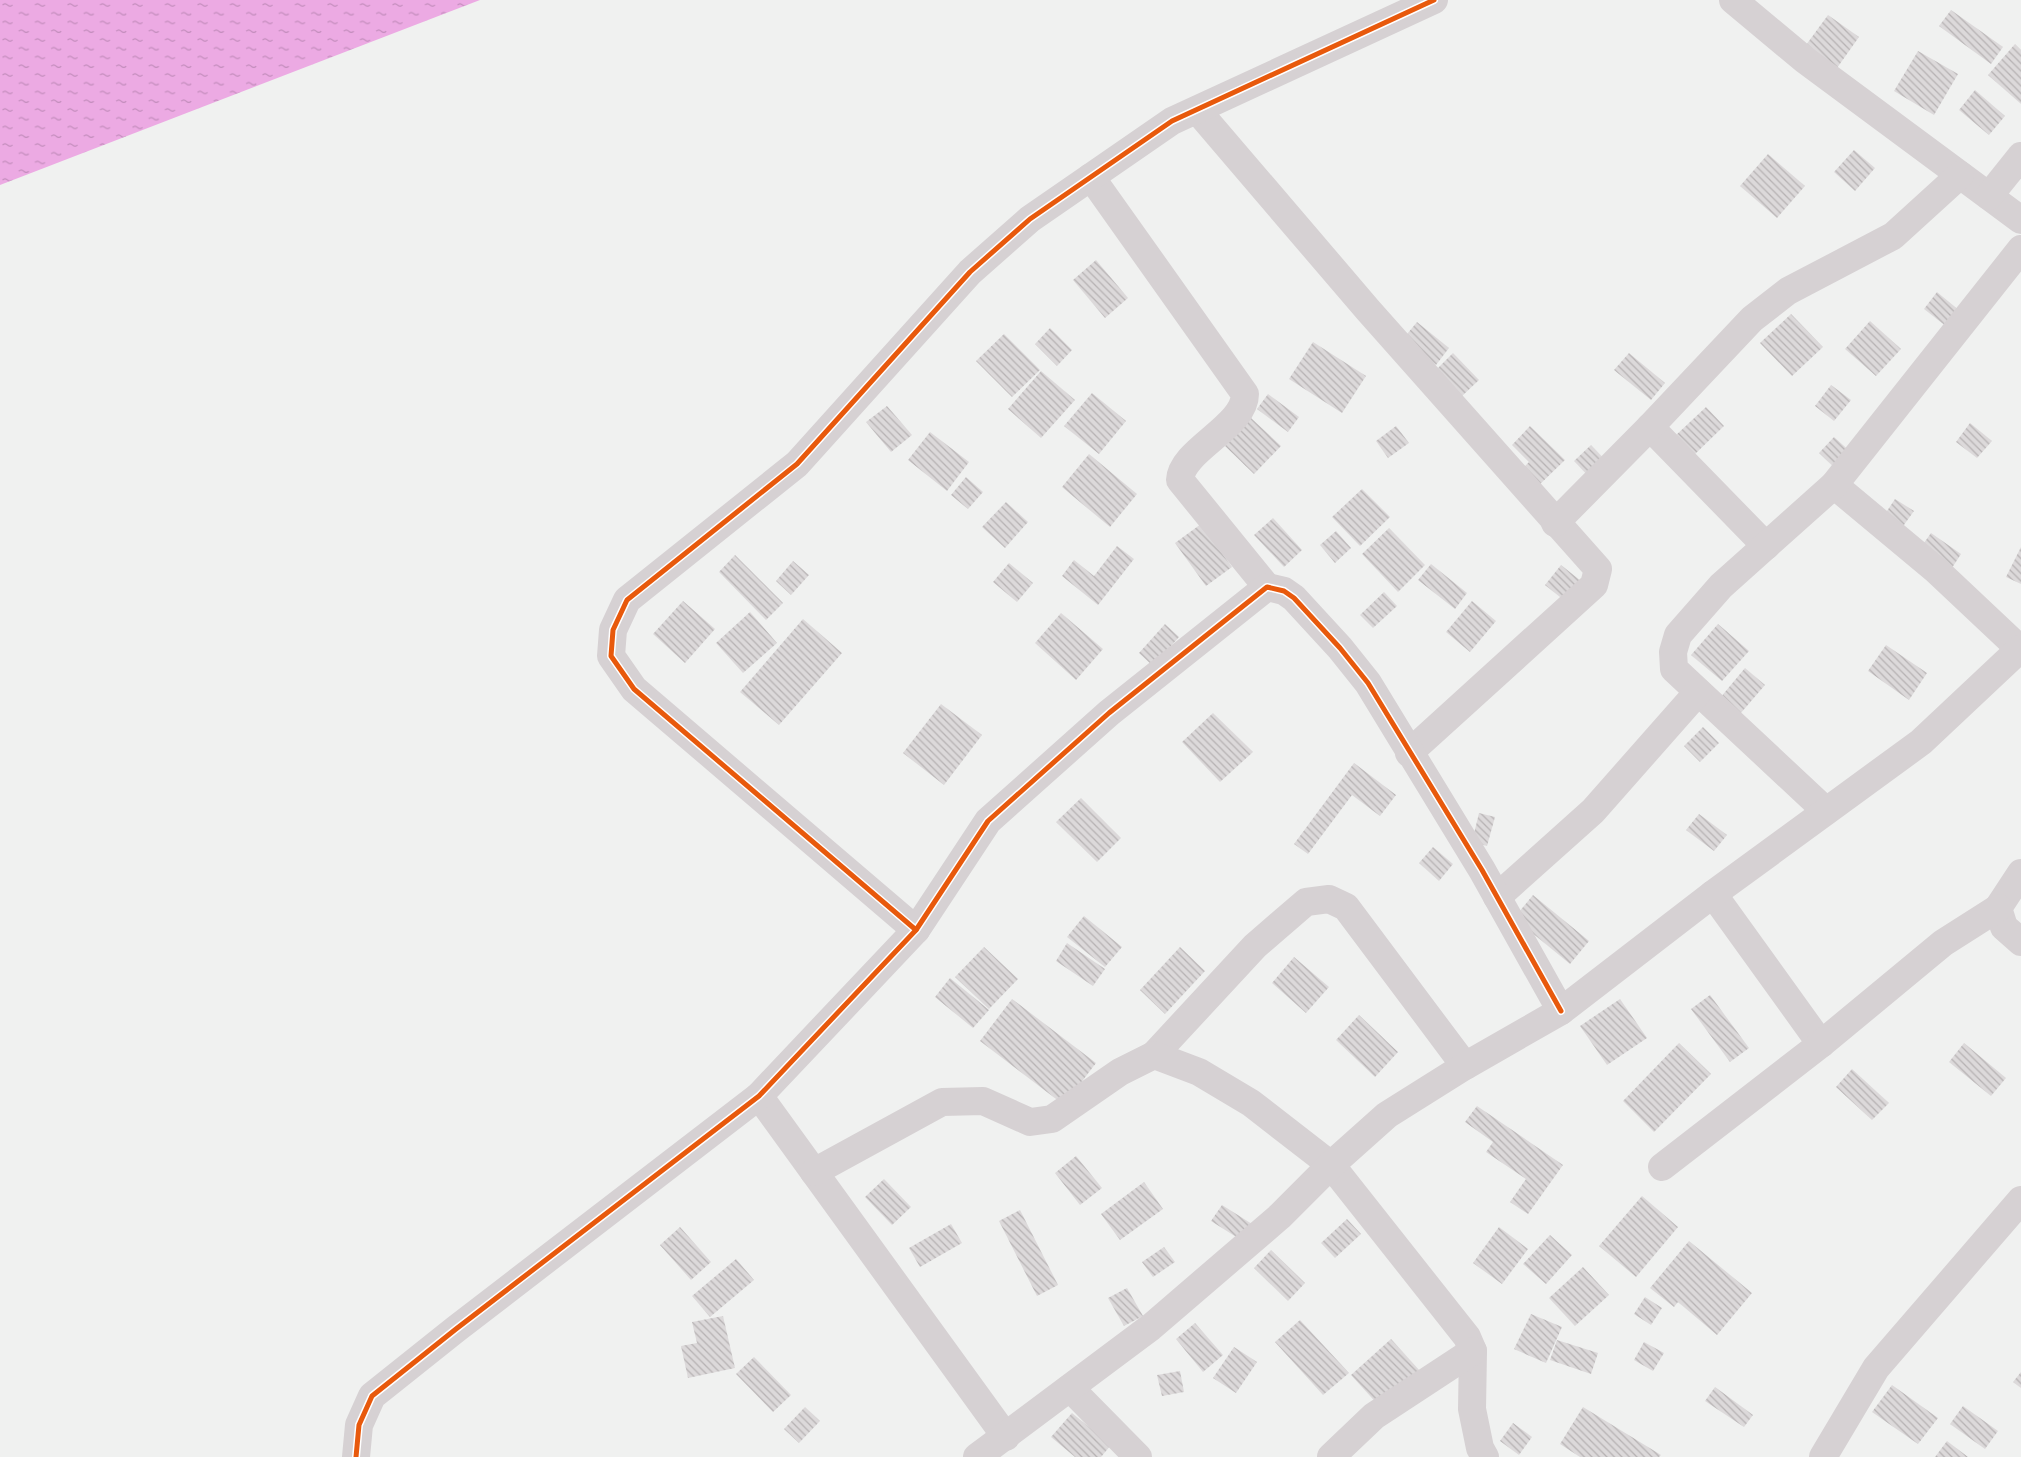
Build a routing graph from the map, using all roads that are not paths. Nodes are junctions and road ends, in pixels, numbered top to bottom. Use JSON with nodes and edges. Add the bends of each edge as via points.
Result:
{"nodes":[{"id":1,"x":1434,"y":0,"type":"edge"},
{"id":2,"x":1733,"y":0,"type":"edge"},
{"id":3,"x":1197,"y":110,"type":"junction"},
{"id":4,"x":2021,"y":156,"type":"edge"},
{"id":5,"x":1960,"y":175,"type":"junction"},
{"id":6,"x":1091,"y":177,"type":"junction"},
{"id":7,"x":1989,"y":196,"type":"junction"},
{"id":8,"x":2021,"y":220,"type":"edge"},
{"id":9,"x":2021,"y":249,"type":"edge"},
{"id":10,"x":1650,"y":427,"type":"junction"},
{"id":11,"x":1834,"y":485,"type":"junction"},
{"id":12,"x":1555,"y":523,"type":"junction"},
{"id":13,"x":1766,"y":546,"type":"junction"},
{"id":14,"x":1267,"y":588,"type":"junction"},
{"id":15,"x":2021,"y":650,"type":"edge"},
{"id":16,"x":1698,"y":692,"type":"junction"},
{"id":17,"x":1409,"y":753,"type":"junction"},
{"id":18,"x":1826,"y":811,"type":"junction"},
{"id":19,"x":2021,"y":873,"type":"edge"},
{"id":20,"x":1713,"y":894,"type":"junction"},
{"id":21,"x":1497,"y":896,"type":"junction"},
{"id":22,"x":1998,"y":908,"type":"junction"},
{"id":23,"x":916,"y":930,"type":"junction"},
{"id":24,"x":2021,"y":942,"type":"edge"},
{"id":25,"x":1560,"y":1011,"type":"junction"},
{"id":26,"x":1821,"y":1044,"type":"junction"},
{"id":27,"x":1154,"y":1055,"type":"junction"},
{"id":28,"x":1465,"y":1066,"type":"junction"},
{"id":29,"x":759,"y":1096,"type":"junction"},
{"id":30,"x":1331,"y":1165,"type":"junction"},
{"id":31,"x":1662,"y":1167,"type":"dead end"},
{"id":32,"x":814,"y":1172,"type":"junction"},
{"id":33,"x":2021,"y":1200,"type":"edge"},
{"id":34,"x":1473,"y":1351,"type":"junction"},
{"id":35,"x":1070,"y":1388,"type":"junction"},
{"id":36,"x":1006,"y":1437,"type":"junction"},
{"id":37,"x":356,"y":1457,"type":"edge"},
{"id":38,"x":977,"y":1457,"type":"edge"},
{"id":39,"x":1138,"y":1457,"type":"edge"},
{"id":40,"x":1331,"y":1457,"type":"edge"},
{"id":41,"x":1485,"y":1457,"type":"edge"},
{"id":42,"x":1823,"y":1457,"type":"edge"}],
"edges":[{"from":1,"to":3,"type":"street"},
{"from":2,"to":5,"type":"street","via":[[1805,60]]},
{"from":3,"to":6,"type":"street","via":[[1172,121]]},
{"from":3,"to":12,"type":"street"},
{"from":4,"to":7,"type":"street"},
{"from":5,"to":7,"type":"street"},
{"from":5,"to":10,"type":"street","via":[[1893,236],[1788,291],[1752,319]]},
{"from":6,"to":14,"type":"street","via":[[1245,394],[1242,410],[1185,466],[1180,480]]},
{"from":6,"to":23,"type":"street","via":[[1030,219],[970,272],[797,464],[627,600],[613,630],[611,656],[634,689]]},
{"from":7,"to":8,"type":"street"},
{"from":9,"to":11,"type":"street"},
{"from":10,"to":12,"type":"street"},
{"from":10,"to":13,"type":"street"},
{"from":11,"to":13,"type":"street"},
{"from":11,"to":15,"type":"street","via":[[1936,570]]},
{"from":12,"to":17,"type":"street","via":[[1598,569],[1594,585]]},
{"from":13,"to":16,"type":"street","via":[[1721,586],[1678,635],[1672,652],[1674,669]]},
{"from":14,"to":17,"type":"street","via":[[1284,591],[1294,598],[1340,648],[1368,684]]},
{"from":14,"to":23,"type":"street","via":[[1109,713],[988,820]]},
{"from":15,"to":18,"type":"street","via":[[1922,742]]},
{"from":16,"to":18,"type":"street"},
{"from":16,"to":21,"type":"street","via":[[1593,811]]},
{"from":17,"to":21,"type":"street"},
{"from":18,"to":20,"type":"street"},
{"from":19,"to":22,"type":"street"},
{"from":20,"to":25,"type":"street"},
{"from":20,"to":26,"type":"street"},
{"from":21,"to":25,"type":"street"},
{"from":22,"to":24,"type":"street","via":[[2004,927]]},
{"from":22,"to":26,"type":"street","via":[[1943,944]]},
{"from":23,"to":29,"type":"street"},
{"from":25,"to":28,"type":"street"},
{"from":26,"to":31,"type":"street"},
{"from":27,"to":28,"type":"street","via":[[1255,946],[1306,902],[1330,899],[1346,907]]},
{"from":27,"to":30,"type":"street","via":[[1199,1072],[1251,1103]]},
{"from":27,"to":32,"type":"street","via":[[1120,1072],[1052,1119],[1030,1122],[983,1101],[942,1102]]},
{"from":28,"to":30,"type":"street","via":[[1387,1115]]},
{"from":29,"to":32,"type":"street"},
{"from":29,"to":37,"type":"street","via":[[372,1396],[359,1425]]},
{"from":30,"to":34,"type":"street","via":[[1466,1337]]},
{"from":30,"to":35,"type":"street","via":[[1279,1217],[1188,1295]]},
{"from":32,"to":36,"type":"street"},
{"from":33,"to":42,"type":"street","via":[[1876,1368]]},
{"from":34,"to":40,"type":"street","via":[[1374,1416]]},
{"from":34,"to":41,"type":"street","via":[[1472,1409]]},
{"from":35,"to":36,"type":"street"},
{"from":35,"to":39,"type":"street"},
{"from":36,"to":38,"type":"street"}]}
